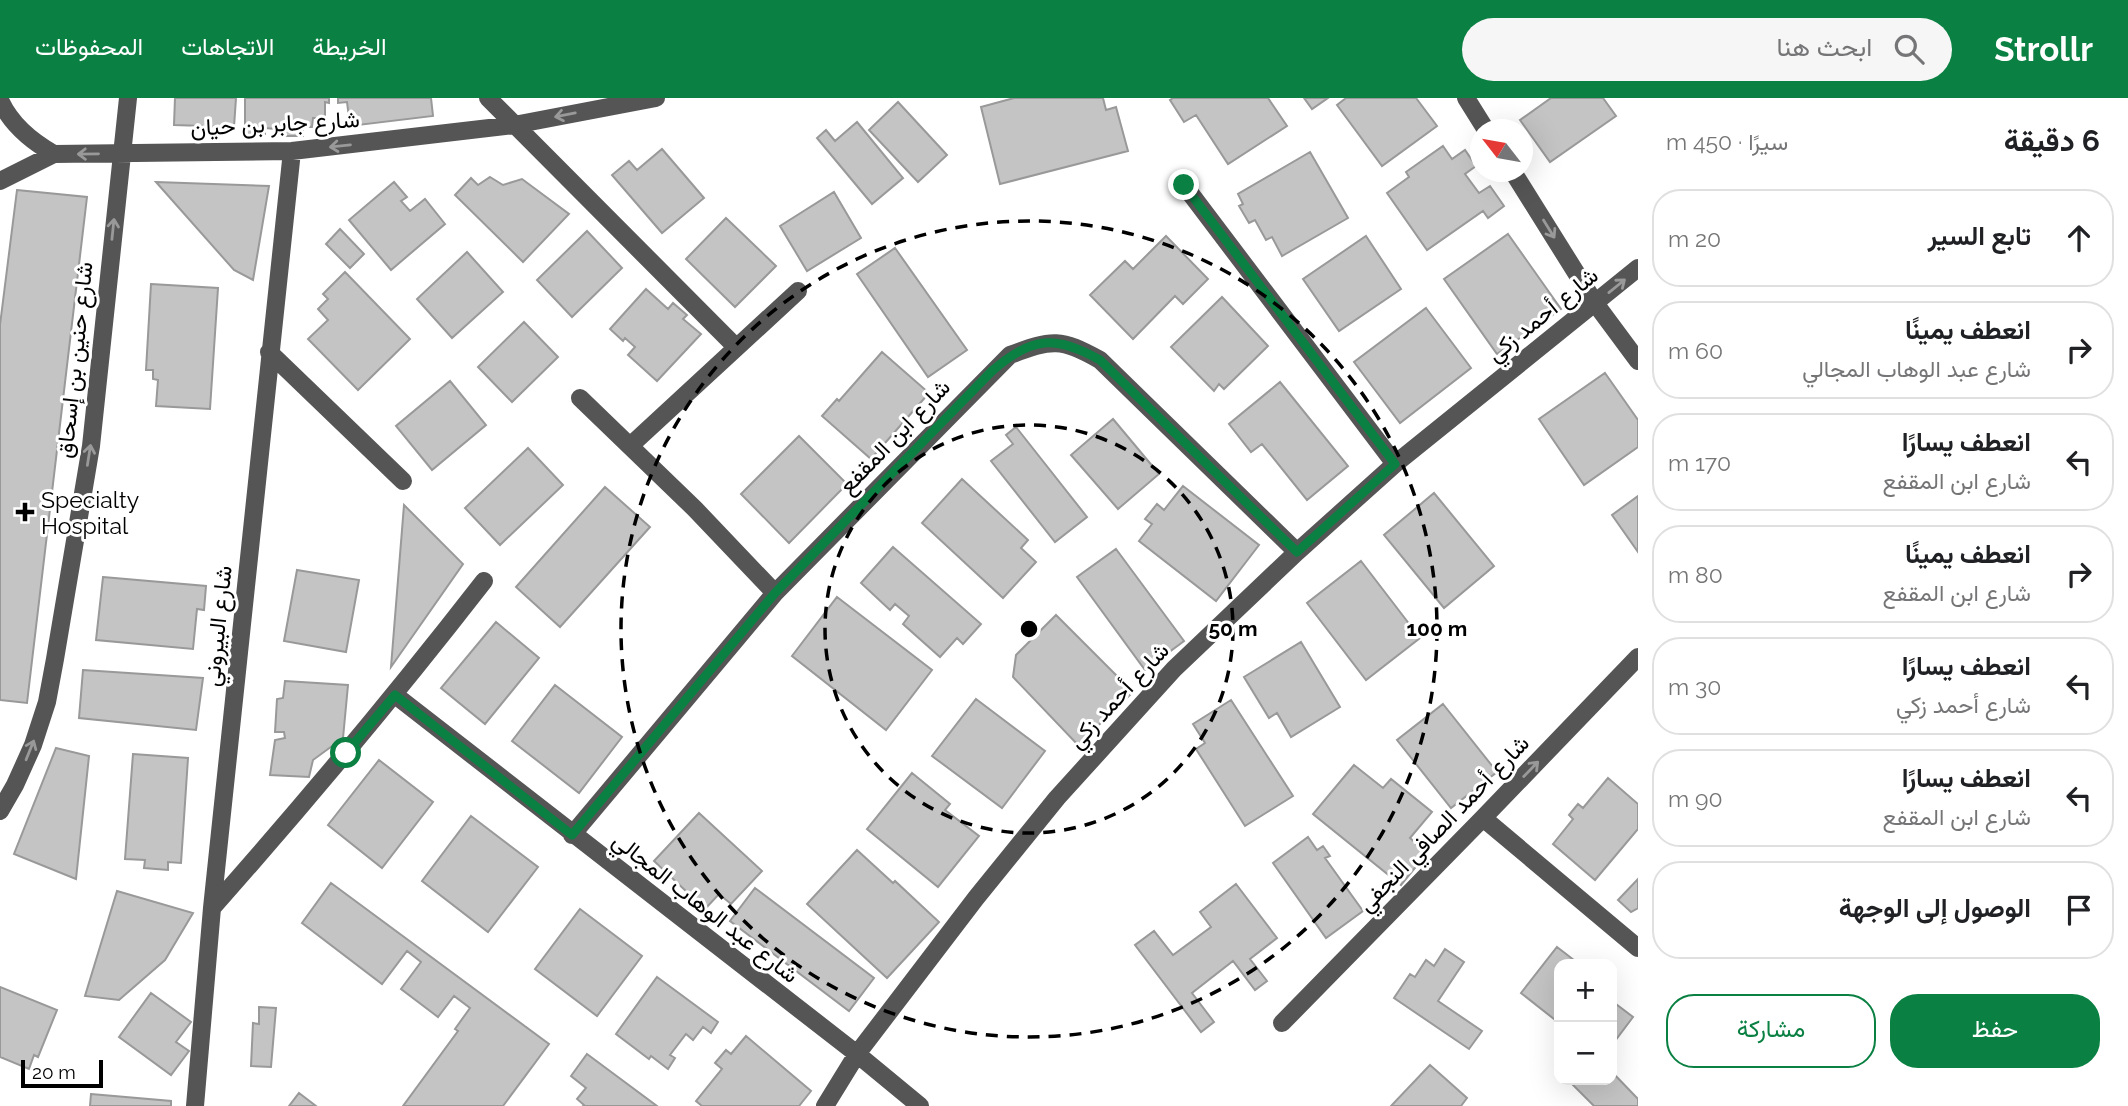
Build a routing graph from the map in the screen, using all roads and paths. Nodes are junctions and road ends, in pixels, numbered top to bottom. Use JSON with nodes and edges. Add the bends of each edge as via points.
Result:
{"nodes":[{"id":1,"x":128,"y":98,"type":"edge"},
{"id":2,"x":488,"y":98,"type":"edge"},
{"id":3,"x":656,"y":98,"type":"edge"},
{"id":4,"x":1466,"y":98,"type":"edge"},
{"id":5,"x":0,"y":100,"type":"edge"},
{"id":6,"x":1479,"y":119,"type":"edge"},
{"id":7,"x":514,"y":125,"type":"junction"},
{"id":8,"x":292,"y":151,"type":"junction"},
{"id":9,"x":121,"y":153,"type":"junction"},
{"id":10,"x":54,"y":154,"type":"junction"},
{"id":11,"x":0,"y":181,"type":"edge"},
{"id":12,"x":1519,"y":182,"type":"edge"},
{"id":13,"x":1184,"y":185,"type":"dead end"},
{"id":14,"x":1638,"y":268,"type":"edge"},
{"id":15,"x":798,"y":290,"type":"dead end"},
{"id":16,"x":1595,"y":303,"type":"junction"},
{"id":17,"x":736,"y":347,"type":"junction"},
{"id":18,"x":269,"y":352,"type":"junction"},
{"id":19,"x":1638,"y":361,"type":"edge"},
{"id":20,"x":580,"y":398,"type":"dead end"},
{"id":21,"x":631,"y":446,"type":"junction"},
{"id":22,"x":1395,"y":464,"type":"junction"},
{"id":23,"x":403,"y":481,"type":"dead end"},
{"id":24,"x":1297,"y":552,"type":"junction"},
{"id":25,"x":484,"y":581,"type":"dead end"},
{"id":26,"x":775,"y":593,"type":"junction"},
{"id":27,"x":1638,"y":657,"type":"edge"},
{"id":28,"x":395,"y":695,"type":"junction"},
{"id":29,"x":0,"y":811,"type":"edge"},
{"id":30,"x":1483,"y":818,"type":"junction"},
{"id":31,"x":572,"y":835,"type":"junction"},
{"id":32,"x":212,"y":908,"type":"junction"},
{"id":33,"x":1638,"y":948,"type":"edge"},
{"id":34,"x":1282,"y":1023,"type":"dead end"},
{"id":35,"x":857,"y":1054,"type":"junction"},
{"id":36,"x":195,"y":1106,"type":"edge"},
{"id":37,"x":825,"y":1106,"type":"edge"},
{"id":38,"x":920,"y":1106,"type":"edge"}],
"edges":[{"from":1,"to":9,"type":"street","name":"شارع حنين بن إسحاق"},
{"from":2,"to":7,"type":"street"},
{"from":3,"to":7,"type":"street","name":"شارع جابر بن حيان","one_way":true},
{"from":4,"to":6,"type":"street"},
{"from":5,"to":10,"type":"street","via":[[17,126]]},
{"from":7,"to":8,"type":"street","name":"شارع جابر بن حيان","one_way":true},
{"from":7,"to":17,"type":"street"},
{"from":8,"to":9,"type":"street","name":"شارع جابر بن حيان"},
{"from":8,"to":18,"type":"street","name":"شارع البيروني"},
{"from":9,"to":10,"type":"street","name":"شارع جابر بن حيان","one_way":true},
{"from":29,"to":9,"type":"street","name":"شارع حنين بن إسحاق","one_way":true,"via":[[33,745],[55,659],[91,446]]},
{"from":10,"to":11,"type":"street"},
{"from":12,"to":16,"type":"street","one_way":true},
{"from":13,"to":22,"type":"street"},
{"from":16,"to":14,"type":"street","name":"شارع أحمد زكي","one_way":true},
{"from":15,"to":17,"type":"street"},
{"from":16,"to":19,"type":"street"},
{"from":16,"to":22,"type":"street","name":"شارع أحمد زكي"},
{"from":17,"to":21,"type":"street"},
{"from":18,"to":23,"type":"street"},
{"from":18,"to":32,"type":"street","name":"شارع البيروني"},
{"from":20,"to":21,"type":"street"},
{"from":21,"to":26,"type":"street"},
{"from":22,"to":24,"type":"street","name":"شارع أحمد زكي"},
{"from":24,"to":26,"type":"street","name":"شارع ابن المقفع","via":[[1100,360],[1076,346],[1044,342],[1010,355],[992,371]]},
{"from":24,"to":35,"type":"street","name":"شارع أحمد زكي","via":[[1174,669],[1056,799]]},
{"from":25,"to":28,"type":"street"},
{"from":26,"to":31,"type":"street","name":"شارع ابن المقفع"},
{"from":30,"to":27,"type":"street","name":"شارع أحمد الصافي النجفي","one_way":true},
{"from":28,"to":31,"type":"street","name":"شارع عبد الوهاب المجالي"},
{"from":28,"to":32,"type":"street"},
{"from":30,"to":33,"type":"street"},
{"from":30,"to":34,"type":"street","name":"شارع أحمد الصافي النجفي"},
{"from":31,"to":35,"type":"street","name":"شارع عبد الوهاب المجالي"},
{"from":32,"to":36,"type":"street","name":"شارع البيروني"},
{"from":35,"to":37,"type":"street","name":"شارع أحمد زكي"},
{"from":35,"to":38,"type":"street","name":"شارع عبد الوهاب المجالي"}]}
